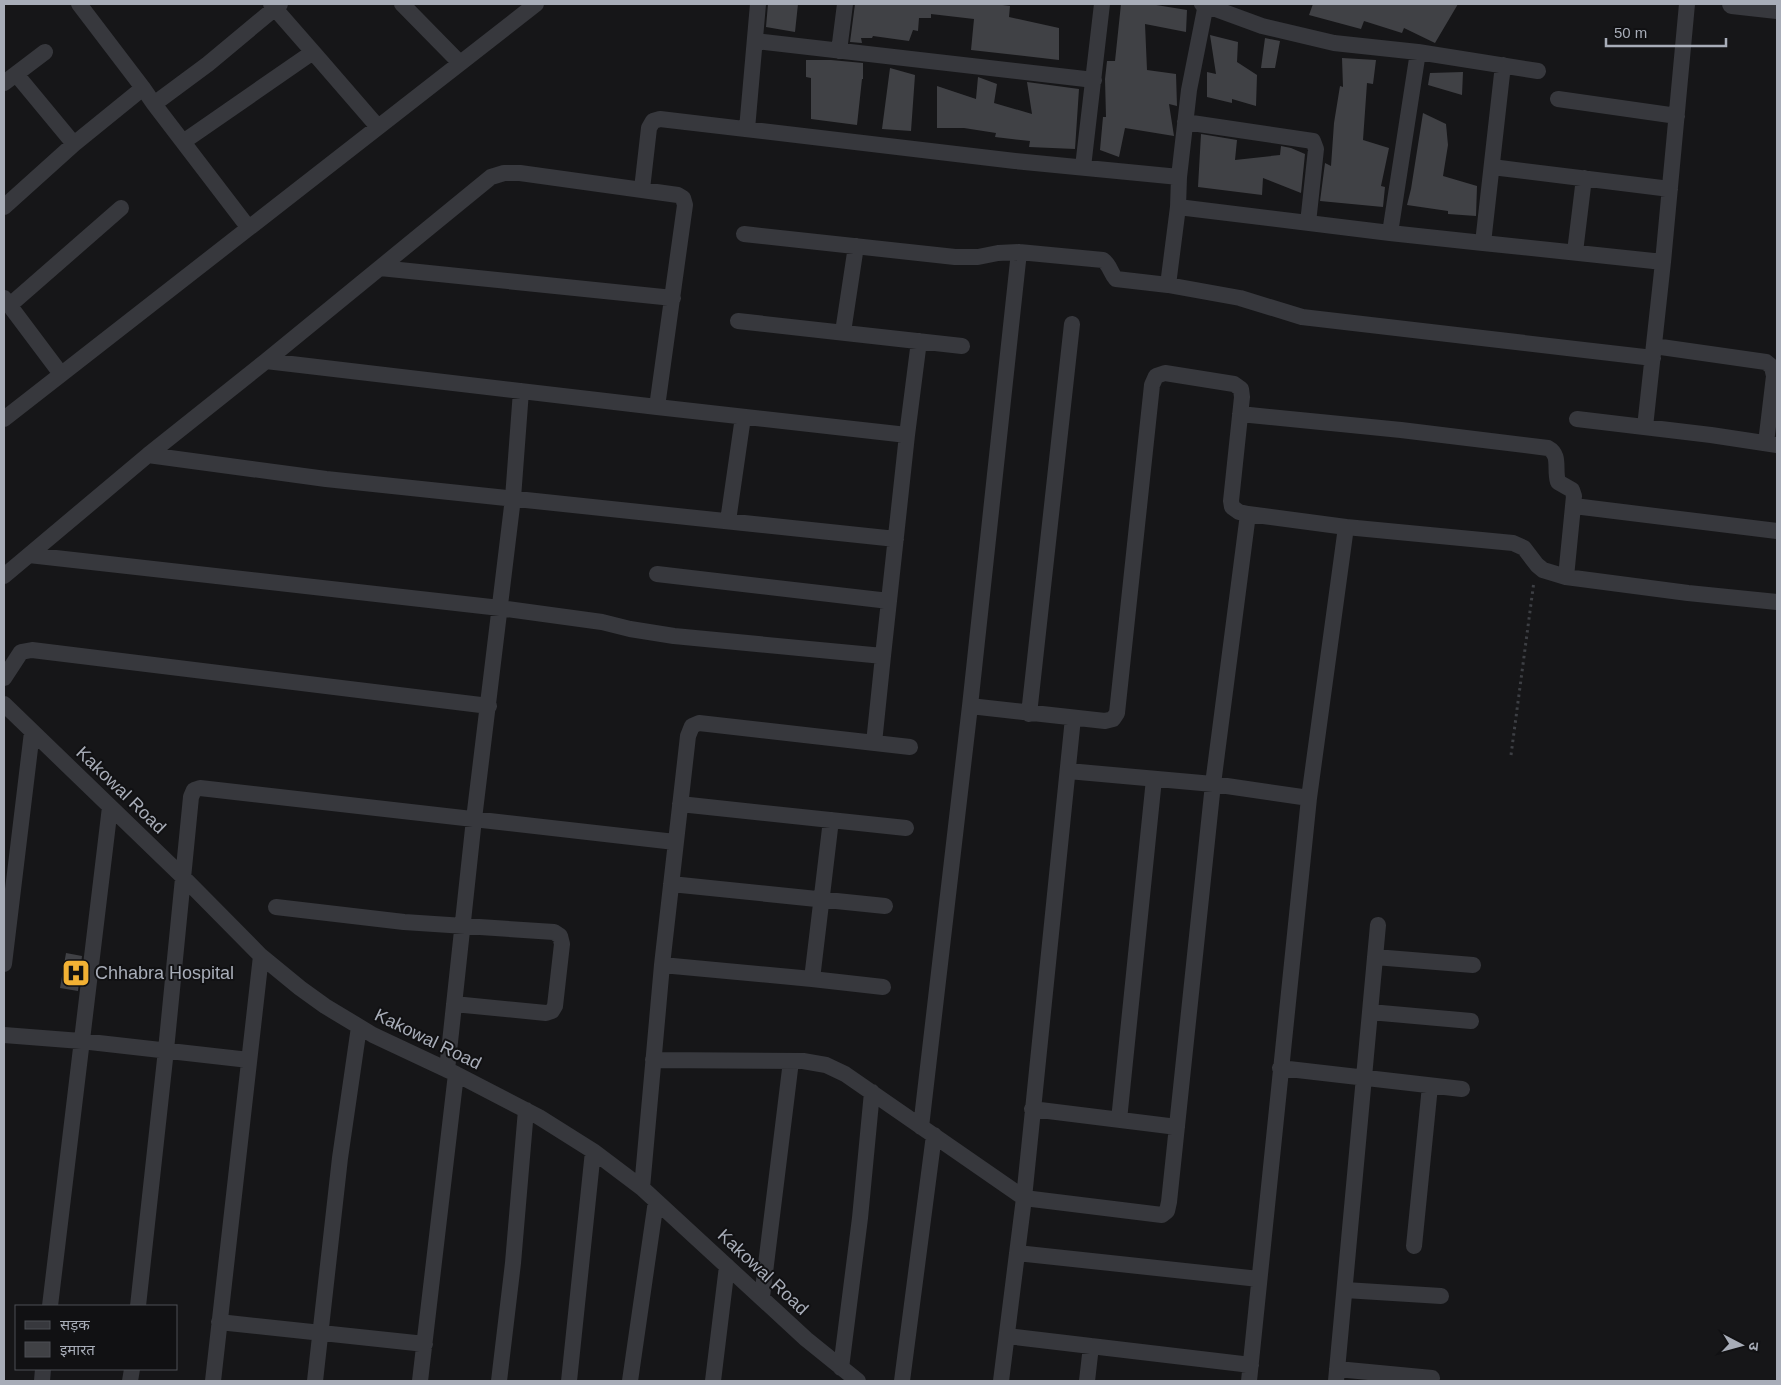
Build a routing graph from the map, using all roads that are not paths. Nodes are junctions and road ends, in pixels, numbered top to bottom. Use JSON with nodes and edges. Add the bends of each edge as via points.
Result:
{"nodes":[{"id":1,"x":402,"y":4,"type":"edge"},
{"id":2,"x":536,"y":4,"type":"edge"},
{"id":3,"x":758,"y":4,"type":"edge"},
{"id":4,"x":845,"y":4,"type":"edge"},
{"id":5,"x":1102,"y":4,"type":"edge"},
{"id":6,"x":1204,"y":4,"type":"edge"},
{"id":7,"x":1687,"y":4,"type":"edge"},
{"id":8,"x":1732,"y":4,"type":"edge"},
{"id":9,"x":1736,"y":4,"type":"edge"},
{"id":10,"x":275,"y":5,"type":"edge"},
{"id":11,"x":87,"y":6,"type":"edge"},
{"id":12,"x":1777,"y":9,"type":"edge"},
{"id":13,"x":755,"y":41,"type":"junction"},
{"id":14,"x":839,"y":50,"type":"junction"},
{"id":15,"x":45,"y":52,"type":"dead end"},
{"id":16,"x":313,"y":52,"type":"junction"},
{"id":17,"x":1418,"y":52,"type":"junction"},
{"id":18,"x":460,"y":63,"type":"junction"},
{"id":19,"x":1502,"y":65,"type":"junction"},
{"id":20,"x":1538,"y":71,"type":"dead end"},
{"id":21,"x":10,"y":78,"type":"edge"},
{"id":22,"x":1094,"y":80,"type":"junction"},
{"id":23,"x":143,"y":88,"type":"junction"},
{"id":24,"x":1558,"y":100,"type":"dead end"},
{"id":25,"x":154,"y":104,"type":"junction"},
{"id":26,"x":1677,"y":116,"type":"junction"},
{"id":27,"x":1185,"y":122,"type":"junction"},
{"id":28,"x":378,"y":127,"type":"junction"},
{"id":29,"x":746,"y":128,"type":"junction"},
{"id":30,"x":183,"y":142,"type":"junction"},
{"id":31,"x":74,"y":144,"type":"junction"},
{"id":32,"x":1083,"y":167,"type":"junction"},
{"id":33,"x":1492,"y":167,"type":"junction"},
{"id":34,"x":1179,"y":177,"type":"junction"},
{"id":35,"x":1584,"y":178,"type":"junction"},
{"id":36,"x":642,"y":189,"type":"junction"},
{"id":37,"x":1670,"y":189,"type":"junction"},
{"id":38,"x":4,"y":207,"type":"edge"},
{"id":39,"x":1178,"y":207,"type":"junction"},
{"id":40,"x":121,"y":208,"type":"dead end"},
{"id":41,"x":1308,"y":223,"type":"junction"},
{"id":42,"x":248,"y":228,"type":"junction"},
{"id":43,"x":1390,"y":233,"type":"junction"},
{"id":44,"x":744,"y":234,"type":"dead end"},
{"id":45,"x":1483,"y":243,"type":"junction"},
{"id":46,"x":856,"y":246,"type":"junction"},
{"id":47,"x":1019,"y":252,"type":"junction"},
{"id":48,"x":1575,"y":252,"type":"junction"},
{"id":49,"x":1663,"y":262,"type":"junction"},
{"id":50,"x":380,"y":268,"type":"junction"},
{"id":51,"x":1168,"y":285,"type":"junction"},
{"id":52,"x":673,"y":298,"type":"junction"},
{"id":53,"x":7,"y":301,"type":"edge"},
{"id":54,"x":738,"y":321,"type":"dead end"},
{"id":55,"x":1072,"y":324,"type":"dead end"},
{"id":56,"x":842,"y":332,"type":"junction"},
{"id":57,"x":919,"y":341,"type":"junction"},
{"id":58,"x":962,"y":346,"type":"dead end"},
{"id":59,"x":1654,"y":352,"type":"junction"},
{"id":60,"x":266,"y":361,"type":"junction"},
{"id":61,"x":61,"y":374,"type":"junction"},
{"id":62,"x":521,"y":391,"type":"junction"},
{"id":63,"x":658,"y":407,"type":"junction"},
{"id":64,"x":1240,"y":414,"type":"junction"},
{"id":65,"x":743,"y":417,"type":"junction"},
{"id":66,"x":4,"y":419,"type":"edge"},
{"id":67,"x":1577,"y":419,"type":"dead end"},
{"id":68,"x":1646,"y":426,"type":"junction"},
{"id":69,"x":907,"y":435,"type":"junction"},
{"id":70,"x":1772,"y":444,"type":"edge"},
{"id":71,"x":148,"y":455,"type":"junction"},
{"id":72,"x":513,"y":498,"type":"junction"},
{"id":73,"x":1574,"y":506,"type":"junction"},
{"id":74,"x":1248,"y":514,"type":"junction"},
{"id":75,"x":728,"y":521,"type":"junction"},
{"id":76,"x":1346,"y":526,"type":"junction"},
{"id":77,"x":1777,"y":531,"type":"edge"},
{"id":78,"x":896,"y":539,"type":"junction"},
{"id":79,"x":29,"y":555,"type":"junction"},
{"id":80,"x":657,"y":574,"type":"dead end"},
{"id":81,"x":4,"y":576,"type":"edge"},
{"id":82,"x":1566,"y":577,"type":"junction"},
{"id":83,"x":889,"y":601,"type":"junction"},
{"id":84,"x":1777,"y":602,"type":"edge"},
{"id":85,"x":500,"y":608,"type":"junction"},
{"id":86,"x":884,"y":656,"type":"junction"},
{"id":87,"x":4,"y":678,"type":"edge"},
{"id":88,"x":4,"y":704,"type":"edge"},
{"id":89,"x":489,"y":706,"type":"junction"},
{"id":90,"x":970,"y":706,"type":"junction"},
{"id":91,"x":1029,"y":714,"type":"junction"},
{"id":92,"x":1073,"y":718,"type":"junction"},
{"id":93,"x":32,"y":732,"type":"junction"},
{"id":94,"x":874,"y":743,"type":"junction"},
{"id":95,"x":910,"y":747,"type":"dead end"},
{"id":96,"x":1068,"y":771,"type":"junction"},
{"id":97,"x":1154,"y":779,"type":"junction"},
{"id":98,"x":1212,"y":784,"type":"junction"},
{"id":99,"x":1309,"y":798,"type":"junction"},
{"id":100,"x":680,"y":804,"type":"junction"},
{"id":101,"x":110,"y":807,"type":"junction"},
{"id":102,"x":474,"y":819,"type":"junction"},
{"id":103,"x":831,"y":820,"type":"junction"},
{"id":104,"x":906,"y":828,"type":"dead end"},
{"id":105,"x":675,"y":842,"type":"junction"},
{"id":106,"x":183,"y":877,"type":"junction"},
{"id":107,"x":671,"y":884,"type":"junction"},
{"id":108,"x":822,"y":900,"type":"junction"},
{"id":109,"x":885,"y":906,"type":"dead end"},
{"id":110,"x":276,"y":907,"type":"dead end"},
{"id":111,"x":463,"y":925,"type":"junction"},
{"id":112,"x":1378,"y":925,"type":"dead end"},
{"id":113,"x":261,"y":956,"type":"junction"},
{"id":114,"x":1375,"y":957,"type":"junction"},
{"id":115,"x":4,"y":964,"type":"edge"},
{"id":116,"x":662,"y":965,"type":"junction"},
{"id":117,"x":1472,"y":965,"type":"dead end"},
{"id":118,"x":812,"y":979,"type":"junction"},
{"id":119,"x":883,"y":987,"type":"dead end"},
{"id":120,"x":454,"y":1004,"type":"junction"},
{"id":121,"x":1370,"y":1012,"type":"junction"},
{"id":122,"x":1471,"y":1021,"type":"dead end"},
{"id":123,"x":359,"y":1027,"type":"junction"},
{"id":124,"x":4,"y":1035,"type":"edge"},
{"id":125,"x":81,"y":1041,"type":"junction"},
{"id":126,"x":166,"y":1050,"type":"junction"},
{"id":127,"x":249,"y":1060,"type":"junction"},
{"id":128,"x":653,"y":1060,"type":"junction"},
{"id":129,"x":791,"y":1061,"type":"junction"},
{"id":130,"x":1280,"y":1068,"type":"junction"},
{"id":131,"x":452,"y":1072,"type":"junction"},
{"id":132,"x":1364,"y":1077,"type":"junction"},
{"id":133,"x":1430,"y":1086,"type":"junction"},
{"id":134,"x":1462,"y":1089,"type":"dead end"},
{"id":135,"x":872,"y":1092,"type":"junction"},
{"id":136,"x":1032,"y":1109,"type":"junction"},
{"id":137,"x":526,"y":1110,"type":"junction"},
{"id":138,"x":1119,"y":1120,"type":"junction"},
{"id":139,"x":1177,"y":1127,"type":"junction"},
{"id":140,"x":927,"y":1131,"type":"junction"},
{"id":141,"x":594,"y":1152,"type":"junction"},
{"id":142,"x":642,"y":1188,"type":"junction"},
{"id":143,"x":1024,"y":1198,"type":"junction"},
{"id":144,"x":656,"y":1201,"type":"junction"},
{"id":145,"x":1414,"y":1246,"type":"dead end"},
{"id":146,"x":1017,"y":1253,"type":"junction"},
{"id":147,"x":727,"y":1266,"type":"junction"},
{"id":148,"x":1259,"y":1279,"type":"junction"},
{"id":149,"x":1345,"y":1290,"type":"junction"},
{"id":150,"x":1441,"y":1296,"type":"dead end"},
{"id":151,"x":762,"y":1297,"type":"junction"},
{"id":152,"x":50,"y":1305,"type":"edge"},
{"id":153,"x":138,"y":1305,"type":"edge"},
{"id":154,"x":218,"y":1322,"type":"junction"},
{"id":155,"x":320,"y":1334,"type":"junction"},
{"id":156,"x":1007,"y":1336,"type":"junction"},
{"id":157,"x":425,"y":1344,"type":"junction"},
{"id":158,"x":1091,"y":1346,"type":"junction"},
{"id":159,"x":1251,"y":1365,"type":"junction"},
{"id":160,"x":1336,"y":1375,"type":"edge"},
{"id":161,"x":850,"y":1377,"type":"edge"},
{"id":162,"x":1432,"y":1378,"type":"dead end"},
{"id":163,"x":213,"y":1381,"type":"edge"},
{"id":164,"x":315,"y":1381,"type":"edge"},
{"id":165,"x":420,"y":1381,"type":"edge"},
{"id":166,"x":499,"y":1381,"type":"edge"},
{"id":167,"x":570,"y":1381,"type":"edge"},
{"id":168,"x":630,"y":1381,"type":"edge"},
{"id":169,"x":713,"y":1381,"type":"edge"},
{"id":170,"x":902,"y":1381,"type":"edge"},
{"id":171,"x":1001,"y":1381,"type":"edge"},
{"id":172,"x":1087,"y":1381,"type":"edge"},
{"id":173,"x":1249,"y":1381,"type":"edge"}],
"edges":[{"from":1,"to":18,"type":"street"},
{"from":2,"to":18,"type":"street"},
{"from":3,"to":13,"type":"street"},
{"from":4,"to":14,"type":"street"},
{"from":5,"to":22,"type":"street"},
{"from":6,"to":17,"type":"street","via":[[1262,26],[1334,43]]},
{"from":6,"to":27,"type":"street"},
{"from":7,"to":26,"type":"street"},
{"from":8,"to":9,"type":"street"},
{"from":9,"to":12,"type":"street"},
{"from":10,"to":16,"type":"street"},
{"from":10,"to":25,"type":"street","via":[[208,64]]},
{"from":11,"to":23,"type":"street"},
{"from":13,"to":14,"type":"street"},
{"from":13,"to":29,"type":"street"},
{"from":14,"to":22,"type":"street"},
{"from":15,"to":21,"type":"street"},
{"from":16,"to":28,"type":"street"},
{"from":16,"to":30,"type":"street"},
{"from":17,"to":19,"type":"street"},
{"from":17,"to":43,"type":"street"},
{"from":18,"to":28,"type":"street"},
{"from":19,"to":20,"type":"street"},
{"from":19,"to":33,"type":"street"},
{"from":21,"to":31,"type":"street"},
{"from":22,"to":32,"type":"street"},
{"from":23,"to":25,"type":"street"},
{"from":23,"to":31,"type":"street"},
{"from":24,"to":26,"type":"street"},
{"from":25,"to":30,"type":"street"},
{"from":26,"to":37,"type":"street"},
{"from":27,"to":34,"type":"street"},
{"from":27,"to":41,"type":"street","via":[[1313,141],[1316,149]]},
{"from":28,"to":42,"type":"street"},
{"from":29,"to":32,"type":"street"},
{"from":29,"to":36,"type":"street","via":[[660,119],[653,121],[649,128]]},
{"from":30,"to":42,"type":"street"},
{"from":31,"to":38,"type":"street"},
{"from":32,"to":34,"type":"street"},
{"from":33,"to":35,"type":"street"},
{"from":33,"to":45,"type":"street"},
{"from":34,"to":39,"type":"street"},
{"from":35,"to":37,"type":"street"},
{"from":35,"to":48,"type":"street"},
{"from":36,"to":50,"type":"street","via":[[520,173],[504,174],[491,178]]},
{"from":36,"to":52,"type":"street","via":[[678,195],[685,205]]},
{"from":37,"to":49,"type":"street"},
{"from":39,"to":41,"type":"street"},
{"from":39,"to":51,"type":"street"},
{"from":40,"to":53,"type":"street"},
{"from":41,"to":43,"type":"street"},
{"from":42,"to":61,"type":"street"},
{"from":43,"to":45,"type":"street"},
{"from":44,"to":46,"type":"street"},
{"from":45,"to":48,"type":"street"},
{"from":46,"to":47,"type":"street","via":[[955,257]]},
{"from":46,"to":56,"type":"street"},
{"from":47,"to":51,"type":"street","via":[[1103,260],[1116,279]]},
{"from":47,"to":90,"type":"street"},
{"from":48,"to":49,"type":"street"},
{"from":49,"to":59,"type":"street"},
{"from":50,"to":52,"type":"street"},
{"from":50,"to":60,"type":"street"},
{"from":51,"to":59,"type":"street","via":[[1240,298],[1302,318]]},
{"from":52,"to":63,"type":"street"},
{"from":53,"to":61,"type":"street"},
{"from":54,"to":56,"type":"street"},
{"from":55,"to":91,"type":"street"},
{"from":56,"to":57,"type":"street"},
{"from":57,"to":58,"type":"street"},
{"from":57,"to":69,"type":"street"},
{"from":59,"to":68,"type":"street"},
{"from":59,"to":70,"type":"street","via":[[1766,362],[1772,367],[1774,376]]},
{"from":60,"to":62,"type":"street"},
{"from":60,"to":71,"type":"street"},
{"from":61,"to":66,"type":"street"},
{"from":62,"to":63,"type":"street"},
{"from":62,"to":72,"type":"street"},
{"from":63,"to":65,"type":"street"},
{"from":64,"to":73,"type":"street","via":[[1548,448],[1556,456],[1558,482],[1572,490]]},
{"from":64,"to":74,"type":"street","via":[[1231,501],[1232,507]]},
{"from":64,"to":92,"type":"street","via":[[1241,389],[1234,384],[1166,373],[1156,376],[1152,385],[1117,713],[1113,719],[1105,721]]},
{"from":65,"to":69,"type":"street"},
{"from":65,"to":75,"type":"street"},
{"from":67,"to":68,"type":"street"},
{"from":68,"to":70,"type":"street"},
{"from":69,"to":78,"type":"street"},
{"from":71,"to":72,"type":"street","via":[[326,479]]},
{"from":71,"to":79,"type":"street"},
{"from":72,"to":75,"type":"street"},
{"from":72,"to":85,"type":"street"},
{"from":73,"to":77,"type":"street"},
{"from":73,"to":82,"type":"street"},
{"from":74,"to":76,"type":"street"},
{"from":74,"to":98,"type":"street"},
{"from":75,"to":78,"type":"street"},
{"from":76,"to":82,"type":"street","via":[[1513,543],[1524,548],[1543,570]]},
{"from":76,"to":99,"type":"street"},
{"from":78,"to":83,"type":"street"},
{"from":79,"to":81,"type":"street"},
{"from":79,"to":85,"type":"street"},
{"from":80,"to":83,"type":"street"},
{"from":82,"to":84,"type":"street"},
{"from":83,"to":86,"type":"street"},
{"from":85,"to":86,"type":"street","via":[[674,636]]},
{"from":85,"to":89,"type":"street"},
{"from":86,"to":94,"type":"street"},
{"from":87,"to":89,"type":"street","via":[[21,652],[32,650]]},
{"from":88,"to":93,"type":"street","name":"Kakowal Road"},
{"from":89,"to":102,"type":"street"},
{"from":90,"to":91,"type":"street"},
{"from":90,"to":140,"type":"street"},
{"from":91,"to":92,"type":"street"},
{"from":92,"to":96,"type":"street"},
{"from":93,"to":101,"type":"street","name":"Kakowal Road"},
{"from":93,"to":115,"type":"street"},
{"from":94,"to":95,"type":"street"},
{"from":94,"to":100,"type":"street","via":[[699,724],[692,726]]},
{"from":96,"to":97,"type":"street"},
{"from":96,"to":136,"type":"street"},
{"from":97,"to":98,"type":"street"},
{"from":97,"to":138,"type":"street"},
{"from":98,"to":99,"type":"street"},
{"from":98,"to":139,"type":"street"},
{"from":99,"to":130,"type":"street"},
{"from":100,"to":103,"type":"street"},
{"from":100,"to":105,"type":"street"},
{"from":101,"to":106,"type":"street","name":"Kakowal Road"},
{"from":101,"to":125,"type":"street"},
{"from":102,"to":105,"type":"street"},
{"from":102,"to":106,"type":"street","via":[[200,788],[194,790],[191,797]]},
{"from":102,"to":111,"type":"street"},
{"from":103,"to":104,"type":"street"},
{"from":103,"to":108,"type":"street"},
{"from":105,"to":107,"type":"street"},
{"from":106,"to":113,"type":"street","name":"Kakowal Road"},
{"from":106,"to":126,"type":"street"},
{"from":107,"to":108,"type":"street"},
{"from":107,"to":116,"type":"street"},
{"from":108,"to":109,"type":"street"},
{"from":108,"to":118,"type":"street"},
{"from":110,"to":111,"type":"street","via":[[404,922]]},
{"from":111,"to":120,"type":"street"},
{"from":111,"to":120,"type":"street","via":[[554,932],[560,936],[562,944],[555,1006],[552,1012],[546,1013]]},
{"from":112,"to":114,"type":"street"},
{"from":113,"to":123,"type":"street","name":"Kakowal Road","via":[[325,1006]]},
{"from":113,"to":127,"type":"street"},
{"from":114,"to":117,"type":"street"},
{"from":114,"to":121,"type":"street"},
{"from":116,"to":118,"type":"street"},
{"from":116,"to":128,"type":"street"},
{"from":118,"to":119,"type":"street"},
{"from":120,"to":131,"type":"street"},
{"from":121,"to":122,"type":"street"},
{"from":121,"to":132,"type":"street"},
{"from":123,"to":131,"type":"street","name":"Kakowal Road"},
{"from":123,"to":155,"type":"street"},
{"from":124,"to":125,"type":"street"},
{"from":125,"to":126,"type":"street"},
{"from":125,"to":152,"type":"street"},
{"from":126,"to":127,"type":"street"},
{"from":126,"to":153,"type":"street"},
{"from":127,"to":154,"type":"street"},
{"from":128,"to":129,"type":"street"},
{"from":128,"to":142,"type":"street"},
{"from":129,"to":135,"type":"street","via":[[826,1065]]},
{"from":129,"to":151,"type":"street"},
{"from":130,"to":132,"type":"street"},
{"from":130,"to":148,"type":"street"},
{"from":131,"to":137,"type":"street","name":"Kakowal Road"},
{"from":131,"to":157,"type":"street"},
{"from":132,"to":133,"type":"street"},
{"from":132,"to":149,"type":"street"},
{"from":133,"to":134,"type":"street"},
{"from":133,"to":145,"type":"street"},
{"from":135,"to":140,"type":"street"},
{"from":135,"to":161,"type":"street"},
{"from":136,"to":138,"type":"street"},
{"from":136,"to":143,"type":"street"},
{"from":137,"to":141,"type":"street","name":"Kakowal Road"},
{"from":137,"to":166,"type":"street"},
{"from":138,"to":139,"type":"street"},
{"from":139,"to":143,"type":"street","via":[[1169,1202],[1167,1211],[1162,1215]]},
{"from":140,"to":143,"type":"street"},
{"from":140,"to":170,"type":"street"},
{"from":141,"to":142,"type":"street","name":"Kakowal Road"},
{"from":141,"to":167,"type":"street"},
{"from":142,"to":144,"type":"street","name":"Kakowal Road"},
{"from":143,"to":146,"type":"street"},
{"from":144,"to":147,"type":"street","name":"Kakowal Road"},
{"from":144,"to":168,"type":"street"},
{"from":146,"to":148,"type":"street"},
{"from":146,"to":156,"type":"street"},
{"from":147,"to":151,"type":"street","name":"Kakowal Road"},
{"from":147,"to":169,"type":"street"},
{"from":148,"to":159,"type":"street"},
{"from":149,"to":150,"type":"street"},
{"from":149,"to":160,"type":"street"},
{"from":151,"to":161,"type":"street","name":"Kakowal Road"},
{"from":154,"to":155,"type":"street"},
{"from":154,"to":163,"type":"street"},
{"from":155,"to":157,"type":"street"},
{"from":155,"to":164,"type":"street"},
{"from":156,"to":158,"type":"street"},
{"from":156,"to":171,"type":"street"},
{"from":157,"to":165,"type":"street"},
{"from":158,"to":159,"type":"street"},
{"from":158,"to":172,"type":"street"},
{"from":159,"to":173,"type":"street"},
{"from":160,"to":162,"type":"street"}]}
